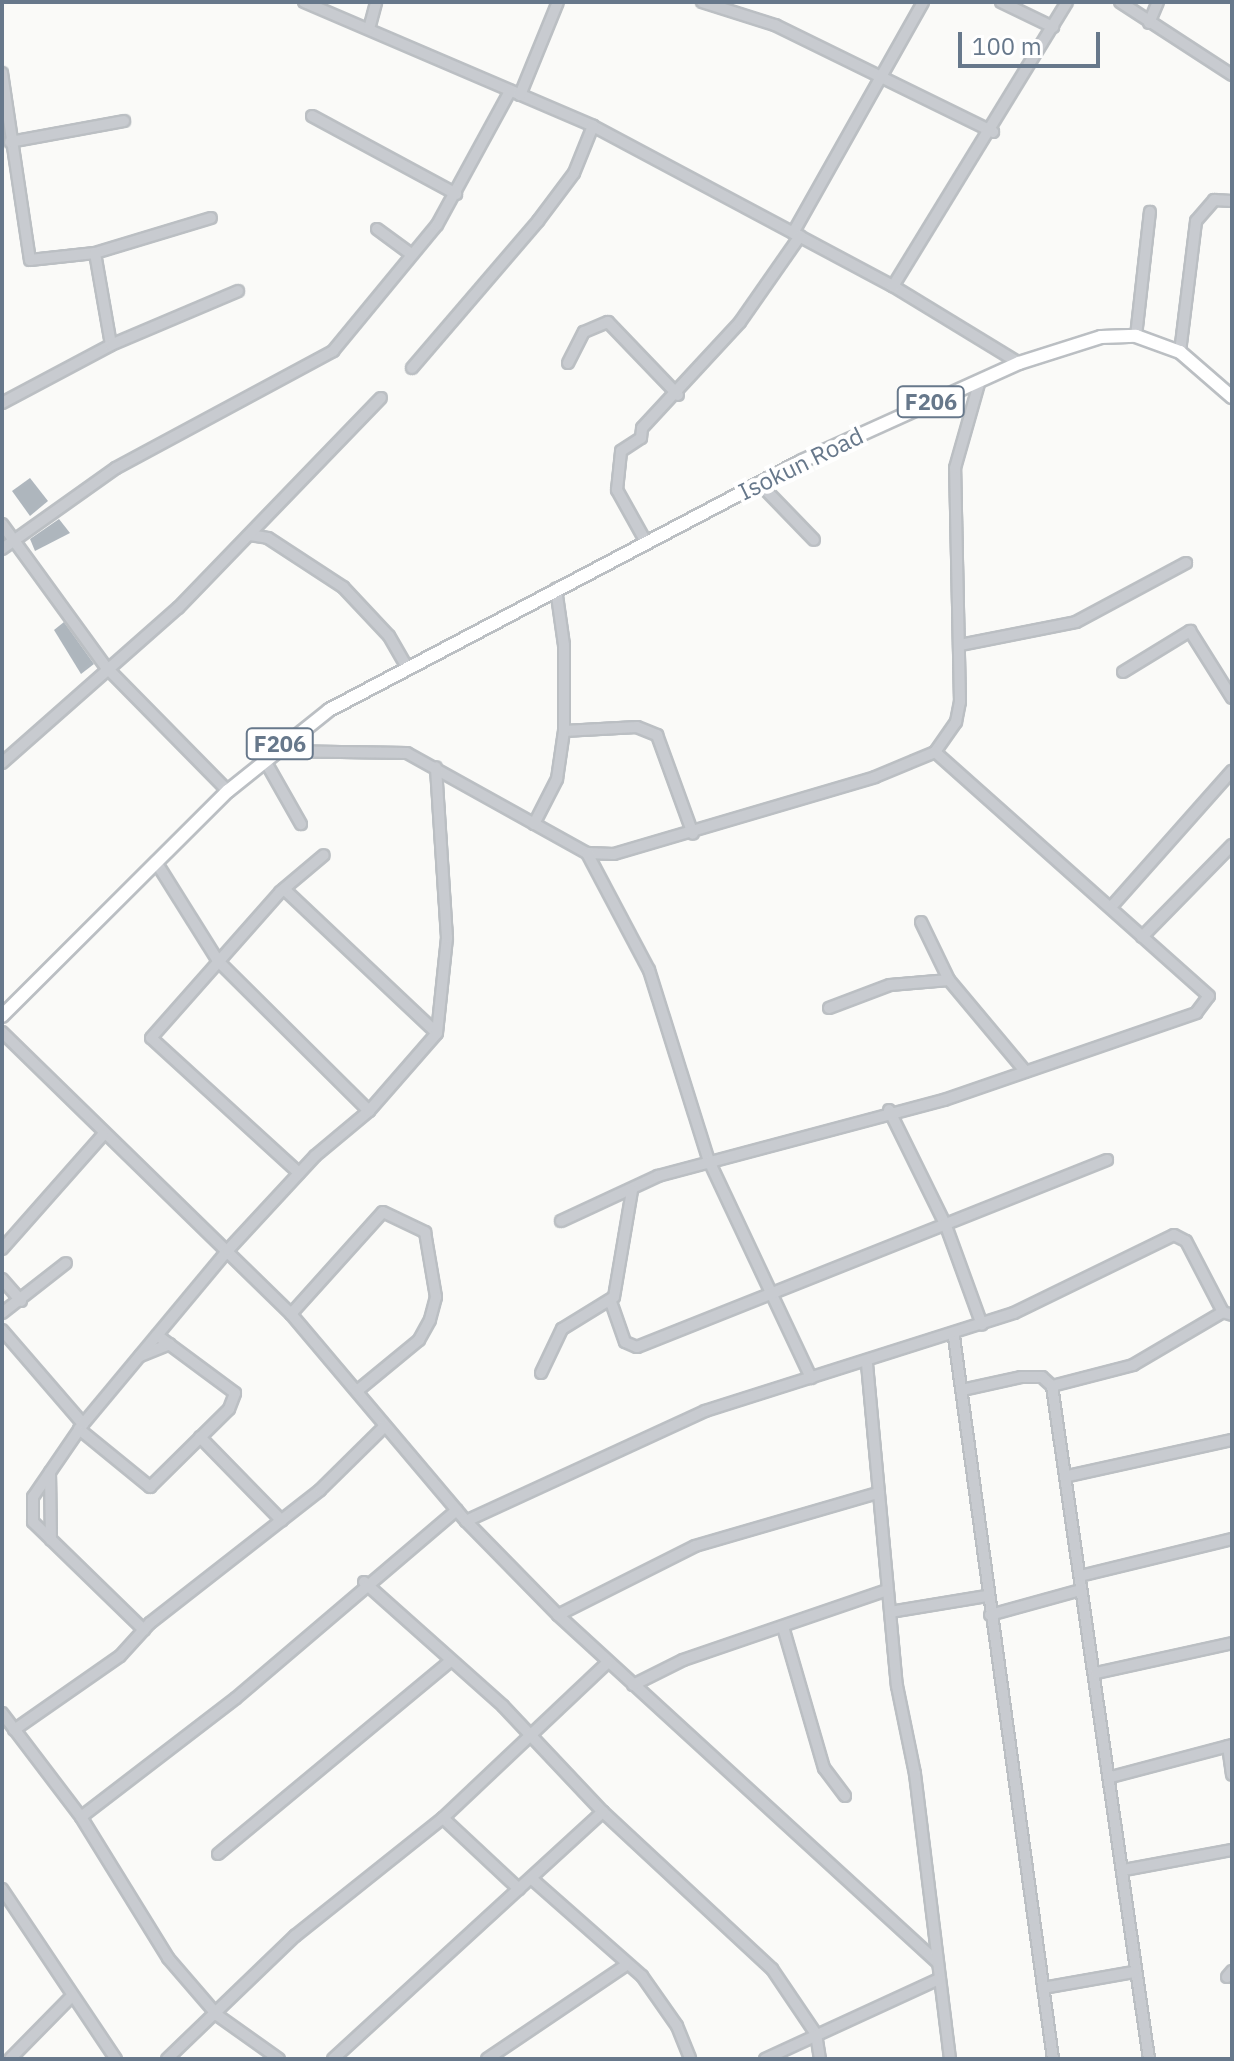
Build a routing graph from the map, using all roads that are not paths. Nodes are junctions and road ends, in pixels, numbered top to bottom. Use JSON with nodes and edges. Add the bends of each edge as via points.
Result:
{"nodes":[{"id":1,"x":304,"y":2,"type":"edge"},
{"id":2,"x":376,"y":2,"type":"edge"},
{"id":3,"x":558,"y":2,"type":"edge"},
{"id":4,"x":702,"y":2,"type":"edge"},
{"id":5,"x":923,"y":2,"type":"edge"},
{"id":6,"x":1001,"y":2,"type":"edge"},
{"id":7,"x":1067,"y":2,"type":"edge"},
{"id":8,"x":1120,"y":2,"type":"edge"},
{"id":9,"x":1158,"y":2,"type":"edge"},
{"id":10,"x":1149,"y":23,"type":"junction"},
{"id":11,"x":1053,"y":27,"type":"junction"},
{"id":12,"x":369,"y":29,"type":"junction"},
{"id":13,"x":2,"y":73,"type":"edge"},
{"id":14,"x":1232,"y":75,"type":"edge"},
{"id":15,"x":884,"y":78,"type":"junction"},
{"id":16,"x":515,"y":93,"type":"junction"},
{"id":17,"x":312,"y":116,"type":"dead end"},
{"id":18,"x":124,"y":121,"type":"dead end"},
{"id":19,"x":593,"y":126,"type":"junction"},
{"id":20,"x":993,"y":132,"type":"junction"},
{"id":21,"x":10,"y":142,"type":"junction"},
{"id":22,"x":456,"y":194,"type":"junction"},
{"id":23,"x":1232,"y":201,"type":"edge"},
{"id":24,"x":1150,"y":212,"type":"dead end"},
{"id":25,"x":211,"y":218,"type":"dead end"},
{"id":26,"x":377,"y":229,"type":"dead end"},
{"id":27,"x":796,"y":234,"type":"junction"},
{"id":28,"x":95,"y":253,"type":"junction"},
{"id":29,"x":411,"y":254,"type":"junction"},
{"id":30,"x":893,"y":286,"type":"junction"},
{"id":31,"x":238,"y":291,"type":"dead end"},
{"id":32,"x":1136,"y":336,"type":"junction"},
{"id":33,"x":111,"y":345,"type":"junction"},
{"id":34,"x":1180,"y":352,"type":"junction"},
{"id":35,"x":568,"y":363,"type":"dead end"},
{"id":36,"x":1019,"y":363,"type":"junction"},
{"id":37,"x":412,"y":368,"type":"dead end"},
{"id":38,"x":980,"y":380,"type":"junction"},
{"id":39,"x":678,"y":395,"type":"junction"},
{"id":40,"x":1232,"y":397,"type":"edge"},
{"id":41,"x":381,"y":398,"type":"dead end"},
{"id":42,"x":2,"y":403,"type":"edge"},
{"id":43,"x":759,"y":483,"type":"junction"},
{"id":44,"x":262,"y":523,"type":"junction"},
{"id":45,"x":2,"y":524,"type":"edge"},
{"id":46,"x":250,"y":535,"type":"junction"},
{"id":47,"x":268,"y":538,"type":"junction"},
{"id":48,"x":14,"y":540,"type":"junction"},
{"id":49,"x":814,"y":540,"type":"dead end"},
{"id":50,"x":646,"y":542,"type":"junction"},
{"id":51,"x":2,"y":549,"type":"edge"},
{"id":52,"x":1186,"y":563,"type":"dead end"},
{"id":53,"x":556,"y":589,"type":"junction"},
{"id":54,"x":960,"y":645,"type":"junction"},
{"id":55,"x":406,"y":666,"type":"junction"},
{"id":56,"x":106,"y":667,"type":"junction"},
{"id":57,"x":1123,"y":672,"type":"dead end"},
{"id":58,"x":1232,"y":698,"type":"edge"},
{"id":59,"x":564,"y":731,"type":"junction"},
{"id":60,"x":935,"y":752,"type":"junction"},
{"id":61,"x":267,"y":755,"type":"junction"},
{"id":62,"x":2,"y":763,"type":"edge"},
{"id":63,"x":436,"y":767,"type":"junction"},
{"id":64,"x":1232,"y":771,"type":"edge"},
{"id":65,"x":228,"y":791,"type":"junction"},
{"id":66,"x":301,"y":824,"type":"dead end"},
{"id":67,"x":534,"y":824,"type":"junction"},
{"id":68,"x":693,"y":834,"type":"junction"},
{"id":69,"x":1232,"y":845,"type":"edge"},
{"id":70,"x":587,"y":853,"type":"junction"},
{"id":71,"x":324,"y":855,"type":"dead end"},
{"id":72,"x":156,"y":862,"type":"junction"},
{"id":73,"x":284,"y":889,"type":"junction"},
{"id":74,"x":1112,"y":906,"type":"junction"},
{"id":75,"x":921,"y":922,"type":"dead end"},
{"id":76,"x":1142,"y":937,"type":"junction"},
{"id":77,"x":218,"y":961,"type":"junction"},
{"id":78,"x":949,"y":980,"type":"junction"},
{"id":79,"x":829,"y":1008,"type":"dead end"},
{"id":80,"x":2,"y":1016,"type":"edge"},
{"id":81,"x":2,"y":1032,"type":"edge"},
{"id":82,"x":437,"y":1033,"type":"junction"},
{"id":83,"x":1025,"y":1071,"type":"junction"},
{"id":84,"x":889,"y":1110,"type":"junction"},
{"id":85,"x":369,"y":1111,"type":"junction"},
{"id":86,"x":103,"y":1135,"type":"junction"},
{"id":87,"x":1107,"y":1160,"type":"dead end"},
{"id":88,"x":709,"y":1161,"type":"junction"},
{"id":89,"x":299,"y":1173,"type":"junction"},
{"id":90,"x":632,"y":1191,"type":"junction"},
{"id":91,"x":561,"y":1221,"type":"dead end"},
{"id":92,"x":946,"y":1226,"type":"junction"},
{"id":93,"x":2,"y":1249,"type":"edge"},
{"id":94,"x":228,"y":1250,"type":"junction"},
{"id":95,"x":66,"y":1263,"type":"dead end"},
{"id":96,"x":2,"y":1279,"type":"edge"},
{"id":97,"x":773,"y":1294,"type":"junction"},
{"id":98,"x":21,"y":1301,"type":"junction"},
{"id":99,"x":611,"y":1302,"type":"junction"},
{"id":100,"x":2,"y":1313,"type":"edge"},
{"id":101,"x":291,"y":1314,"type":"junction"},
{"id":102,"x":1227,"y":1314,"type":"edge"},
{"id":103,"x":982,"y":1325,"type":"junction"},
{"id":104,"x":2,"y":1330,"type":"edge"},
{"id":105,"x":157,"y":1335,"type":"junction"},
{"id":106,"x":954,"y":1337,"type":"junction"},
{"id":107,"x":170,"y":1344,"type":"junction"},
{"id":108,"x":138,"y":1356,"type":"junction"},
{"id":109,"x":867,"y":1364,"type":"junction"},
{"id":110,"x":541,"y":1373,"type":"dead end"},
{"id":111,"x":811,"y":1378,"type":"junction"},
{"id":112,"x":1052,"y":1386,"type":"junction"},
{"id":113,"x":962,"y":1390,"type":"junction"},
{"id":114,"x":357,"y":1391,"type":"junction"},
{"id":115,"x":385,"y":1426,"type":"junction"},
{"id":116,"x":81,"y":1427,"type":"junction"},
{"id":117,"x":200,"y":1437,"type":"junction"},
{"id":118,"x":1232,"y":1440,"type":"edge"},
{"id":119,"x":50,"y":1472,"type":"junction"},
{"id":120,"x":1068,"y":1476,"type":"junction"},
{"id":121,"x":41,"y":1485,"type":"junction"},
{"id":122,"x":878,"y":1493,"type":"junction"},
{"id":123,"x":49,"y":1499,"type":"junction"},
{"id":124,"x":457,"y":1510,"type":"junction"},
{"id":125,"x":282,"y":1521,"type":"junction"},
{"id":126,"x":466,"y":1521,"type":"junction"},
{"id":127,"x":1232,"y":1539,"type":"edge"},
{"id":128,"x":51,"y":1540,"type":"junction"},
{"id":129,"x":1080,"y":1576,"type":"junction"},
{"id":130,"x":364,"y":1582,"type":"junction"},
{"id":131,"x":887,"y":1590,"type":"junction"},
{"id":132,"x":1081,"y":1590,"type":"junction"},
{"id":133,"x":987,"y":1596,"type":"junction"},
{"id":134,"x":890,"y":1612,"type":"junction"},
{"id":135,"x":558,"y":1615,"type":"junction"},
{"id":136,"x":990,"y":1615,"type":"junction"},
{"id":137,"x":783,"y":1627,"type":"junction"},
{"id":138,"x":144,"y":1630,"type":"junction"},
{"id":139,"x":1232,"y":1643,"type":"edge"},
{"id":140,"x":449,"y":1662,"type":"junction"},
{"id":141,"x":607,"y":1663,"type":"junction"},
{"id":142,"x":1096,"y":1673,"type":"junction"},
{"id":143,"x":633,"y":1685,"type":"junction"},
{"id":144,"x":2,"y":1713,"type":"edge"},
{"id":145,"x":14,"y":1730,"type":"junction"},
{"id":146,"x":529,"y":1735,"type":"junction"},
{"id":147,"x":1230,"y":1745,"type":"edge"},
{"id":148,"x":1232,"y":1775,"type":"edge"},
{"id":149,"x":1111,"y":1777,"type":"junction"},
{"id":150,"x":845,"y":1796,"type":"dead end"},
{"id":151,"x":603,"y":1812,"type":"junction"},
{"id":152,"x":81,"y":1817,"type":"junction"},
{"id":153,"x":443,"y":1818,"type":"junction"},
{"id":154,"x":1232,"y":1850,"type":"edge"},
{"id":155,"x":218,"y":1854,"type":"dead end"},
{"id":156,"x":1124,"y":1870,"type":"junction"},
{"id":157,"x":532,"y":1879,"type":"junction"},
{"id":158,"x":2,"y":1889,"type":"edge"},
{"id":159,"x":519,"y":1889,"type":"junction"},
{"id":160,"x":6,"y":1902,"type":"edge"},
{"id":161,"x":606,"y":1949,"type":"junction"},
{"id":162,"x":938,"y":1963,"type":"junction"},
{"id":163,"x":625,"y":1966,"type":"junction"},
{"id":164,"x":1134,"y":1972,"type":"junction"},
{"id":165,"x":608,"y":1973,"type":"junction"},
{"id":166,"x":939,"y":1979,"type":"junction"},
{"id":167,"x":1043,"y":1988,"type":"junction"},
{"id":168,"x":72,"y":1996,"type":"junction"},
{"id":169,"x":217,"y":2015,"type":"junction"},
{"id":170,"x":816,"y":2034,"type":"junction"},
{"id":171,"x":10,"y":2059,"type":"edge"},
{"id":172,"x":116,"y":2059,"type":"edge"},
{"id":173,"x":167,"y":2059,"type":"edge"},
{"id":174,"x":278,"y":2059,"type":"edge"},
{"id":175,"x":333,"y":2059,"type":"edge"},
{"id":176,"x":487,"y":2059,"type":"edge"},
{"id":177,"x":690,"y":2059,"type":"edge"},
{"id":178,"x":765,"y":2059,"type":"edge"},
{"id":179,"x":820,"y":2059,"type":"edge"},
{"id":180,"x":950,"y":2059,"type":"edge"},
{"id":181,"x":1053,"y":2059,"type":"edge"},
{"id":182,"x":1149,"y":2059,"type":"edge"}],
"edges":[{"from":1,"to":12,"type":"street"},
{"from":2,"to":12,"type":"street"},
{"from":3,"to":16,"type":"street"},
{"from":4,"to":15,"type":"street","via":[[775,25]]},
{"from":5,"to":15,"type":"street"},
{"from":6,"to":11,"type":"street"},
{"from":7,"to":11,"type":"street"},
{"from":8,"to":10,"type":"street"},
{"from":9,"to":10,"type":"street"},
{"from":10,"to":14,"type":"street"},
{"from":11,"to":20,"type":"street"},
{"from":12,"to":16,"type":"street"},
{"from":13,"to":21,"type":"street"},
{"from":15,"to":20,"type":"street"},
{"from":15,"to":27,"type":"street"},
{"from":16,"to":19,"type":"street"},
{"from":16,"to":22,"type":"street"},
{"from":17,"to":22,"type":"street"},
{"from":18,"to":21,"type":"street"},
{"from":19,"to":27,"type":"street"},
{"from":19,"to":37,"type":"street","via":[[574,173]]},
{"from":20,"to":30,"type":"street"},
{"from":21,"to":28,"type":"street","via":[[30,260]]},
{"from":22,"to":29,"type":"street"},
{"from":23,"to":34,"type":"street","via":[[1214,200],[1196,221]]},
{"from":24,"to":32,"type":"street"},
{"from":25,"to":28,"type":"street"},
{"from":26,"to":29,"type":"street"},
{"from":27,"to":30,"type":"street"},
{"from":27,"to":39,"type":"street","via":[[740,322]]},
{"from":28,"to":33,"type":"street"},
{"from":29,"to":48,"type":"street","via":[[373,310],[329,351],[116,468]]},
{"from":30,"to":36,"type":"street"},
{"from":31,"to":33,"type":"street"},
{"from":32,"to":34,"type":"main road","name":"Isokun Road","number":"F206"},
{"from":32,"to":36,"type":"main road","name":"Isokun Road","number":"F206","via":[[1101,337]]},
{"from":33,"to":42,"type":"street"},
{"from":34,"to":40,"type":"main road","name":"Isokun Road","number":"F206"},
{"from":35,"to":39,"type":"street","via":[[584,332],[608,322]]},
{"from":36,"to":38,"type":"main road","name":"Isokun Road","number":"F206"},
{"from":38,"to":43,"type":"main road","name":"Isokun Road","number":"F206"},
{"from":38,"to":54,"type":"street","via":[[955,468]]},
{"from":39,"to":50,"type":"street","via":[[619,458],[617,490]]},
{"from":41,"to":44,"type":"street"},
{"from":43,"to":49,"type":"street"},
{"from":43,"to":50,"type":"main road","name":"Isokun Road","number":"F206"},
{"from":44,"to":46,"type":"street"},
{"from":44,"to":47,"type":"street"},
{"from":45,"to":48,"type":"street"},
{"from":46,"to":47,"type":"street"},
{"from":46,"to":56,"type":"street","via":[[178,608]]},
{"from":47,"to":55,"type":"street","via":[[343,587],[389,636]]},
{"from":48,"to":51,"type":"street"},
{"from":48,"to":56,"type":"street"},
{"from":50,"to":53,"type":"main road","name":"Isokun Road","number":"F206"},
{"from":52,"to":54,"type":"street","via":[[1076,622]]},
{"from":53,"to":55,"type":"main road","number":"F206"},
{"from":53,"to":59,"type":"street","via":[[564,645]]},
{"from":54,"to":60,"type":"street","via":[[956,722]]},
{"from":55,"to":61,"type":"main road","number":"F206"},
{"from":56,"to":62,"type":"street"},
{"from":56,"to":65,"type":"street"},
{"from":57,"to":58,"type":"street","via":[[1190,631]]},
{"from":59,"to":67,"type":"street","via":[[557,779]]},
{"from":59,"to":68,"type":"street","via":[[637,727],[657,735]]},
{"from":60,"to":68,"type":"street","via":[[889,773]]},
{"from":60,"to":74,"type":"street"},
{"from":61,"to":63,"type":"street","via":[[407,753]]},
{"from":61,"to":65,"type":"main road","number":"F206"},
{"from":61,"to":66,"type":"street"},
{"from":63,"to":67,"type":"street"},
{"from":63,"to":82,"type":"street","via":[[447,938]]},
{"from":64,"to":74,"type":"street"},
{"from":65,"to":72,"type":"main road","number":"F206"},
{"from":67,"to":70,"type":"street"},
{"from":68,"to":70,"type":"street","via":[[641,850]]},
{"from":69,"to":76,"type":"street"},
{"from":70,"to":88,"type":"street","via":[[649,970]]},
{"from":71,"to":73,"type":"street"},
{"from":72,"to":77,"type":"street"},
{"from":72,"to":80,"type":"main road","number":"F206"},
{"from":73,"to":77,"type":"street"},
{"from":73,"to":82,"type":"street"},
{"from":74,"to":76,"type":"street"},
{"from":75,"to":78,"type":"street"},
{"from":76,"to":83,"type":"street","via":[[1209,996],[1196,1013]]},
{"from":77,"to":85,"type":"street"},
{"from":77,"to":89,"type":"street","via":[[151,1038]]},
{"from":78,"to":79,"type":"street","via":[[890,985]]},
{"from":78,"to":83,"type":"street"},
{"from":81,"to":86,"type":"street"},
{"from":82,"to":85,"type":"street"},
{"from":83,"to":84,"type":"street","via":[[944,1100]]},
{"from":84,"to":88,"type":"street"},
{"from":84,"to":92,"type":"street"},
{"from":85,"to":89,"type":"street"},
{"from":86,"to":93,"type":"street"},
{"from":86,"to":94,"type":"street"},
{"from":87,"to":92,"type":"street"},
{"from":88,"to":90,"type":"street","via":[[646,1180]]},
{"from":88,"to":97,"type":"street"},
{"from":89,"to":94,"type":"street"},
{"from":90,"to":91,"type":"street"},
{"from":90,"to":99,"type":"street"},
{"from":92,"to":97,"type":"street","via":[[804,1277]]},
{"from":92,"to":103,"type":"street"},
{"from":94,"to":101,"type":"street"},
{"from":94,"to":105,"type":"street"},
{"from":95,"to":98,"type":"street"},
{"from":96,"to":98,"type":"street"},
{"from":97,"to":99,"type":"street","via":[[637,1347],[625,1342]]},
{"from":97,"to":111,"type":"street"},
{"from":98,"to":100,"type":"street"},
{"from":99,"to":110,"type":"street","via":[[571,1320]]},
{"from":101,"to":114,"type":"street"},
{"from":101,"to":114,"type":"street","via":[[383,1212],[425,1232],[436,1297],[430,1320],[419,1340]]},
{"from":102,"to":103,"type":"street","via":[[1186,1241],[1174,1235]]},
{"from":102,"to":112,"type":"street","via":[[1133,1365]]},
{"from":103,"to":106,"type":"street"},
{"from":104,"to":116,"type":"street"},
{"from":105,"to":107,"type":"street"},
{"from":105,"to":108,"type":"street"},
{"from":106,"to":109,"type":"street"},
{"from":106,"to":113,"type":"street"},
{"from":107,"to":108,"type":"street"},
{"from":107,"to":117,"type":"street","via":[[235,1393],[229,1409]]},
{"from":108,"to":116,"type":"street"},
{"from":109,"to":111,"type":"street"},
{"from":109,"to":122,"type":"street"},
{"from":111,"to":126,"type":"street","via":[[653,1432]]},
{"from":112,"to":113,"type":"street","via":[[1042,1377],[1021,1377]]},
{"from":112,"to":120,"type":"street"},
{"from":113,"to":133,"type":"street"},
{"from":114,"to":115,"type":"street"},
{"from":115,"to":124,"type":"street"},
{"from":115,"to":125,"type":"street"},
{"from":116,"to":117,"type":"street","via":[[145,1487]]},
{"from":116,"to":119,"type":"street"},
{"from":117,"to":125,"type":"street"},
{"from":118,"to":120,"type":"street"},
{"from":119,"to":121,"type":"street"},
{"from":119,"to":123,"type":"street"},
{"from":120,"to":129,"type":"street"},
{"from":121,"to":123,"type":"street"},
{"from":121,"to":128,"type":"street","via":[[31,1514]]},
{"from":122,"to":131,"type":"street"},
{"from":122,"to":135,"type":"street","via":[[695,1546]]},
{"from":123,"to":128,"type":"street"},
{"from":124,"to":126,"type":"street"},
{"from":124,"to":130,"type":"street"},
{"from":125,"to":138,"type":"street"},
{"from":126,"to":135,"type":"street"},
{"from":127,"to":129,"type":"street"},
{"from":128,"to":138,"type":"street"},
{"from":129,"to":132,"type":"street"},
{"from":130,"to":140,"type":"street"},
{"from":130,"to":152,"type":"street","via":[[236,1698]]},
{"from":131,"to":134,"type":"street"},
{"from":131,"to":137,"type":"street"},
{"from":132,"to":136,"type":"street"},
{"from":132,"to":142,"type":"street"},
{"from":133,"to":134,"type":"street"},
{"from":133,"to":136,"type":"street"},
{"from":134,"to":162,"type":"street"},
{"from":135,"to":141,"type":"street"},
{"from":136,"to":167,"type":"street"},
{"from":137,"to":143,"type":"street","via":[[683,1660]]},
{"from":137,"to":150,"type":"street","via":[[824,1768]]},
{"from":138,"to":145,"type":"street","via":[[97,1675]]},
{"from":139,"to":142,"type":"street"},
{"from":140,"to":146,"type":"street"},
{"from":140,"to":155,"type":"street"},
{"from":141,"to":143,"type":"street"},
{"from":141,"to":146,"type":"street"},
{"from":142,"to":149,"type":"street"},
{"from":143,"to":162,"type":"street"},
{"from":144,"to":145,"type":"street"},
{"from":145,"to":152,"type":"street"},
{"from":146,"to":151,"type":"street"},
{"from":146,"to":153,"type":"street"},
{"from":147,"to":148,"type":"street"},
{"from":147,"to":149,"type":"street"},
{"from":149,"to":156,"type":"street"},
{"from":151,"to":157,"type":"street"},
{"from":151,"to":170,"type":"street","via":[[772,1969]]},
{"from":152,"to":169,"type":"street","via":[[134,1909]]},
{"from":153,"to":159,"type":"street"},
{"from":153,"to":169,"type":"street","via":[[295,1936]]},
{"from":154,"to":156,"type":"street"},
{"from":156,"to":164,"type":"street"},
{"from":157,"to":159,"type":"street"},
{"from":157,"to":161,"type":"street"},
{"from":158,"to":160,"type":"street"},
{"from":159,"to":175,"type":"street"},
{"from":160,"to":168,"type":"street"},
{"from":161,"to":163,"type":"street"},
{"from":161,"to":165,"type":"street"},
{"from":162,"to":166,"type":"street"},
{"from":163,"to":165,"type":"street"},
{"from":163,"to":177,"type":"street","via":[[642,1976],[677,2026]]},
{"from":164,"to":167,"type":"street"},
{"from":164,"to":182,"type":"street"},
{"from":165,"to":176,"type":"street"},
{"from":166,"to":170,"type":"street"},
{"from":166,"to":180,"type":"street"},
{"from":167,"to":181,"type":"street"},
{"from":168,"to":171,"type":"street"},
{"from":168,"to":172,"type":"street"},
{"from":169,"to":173,"type":"street"},
{"from":169,"to":174,"type":"street"},
{"from":170,"to":178,"type":"street"},
{"from":170,"to":179,"type":"street"}]}
